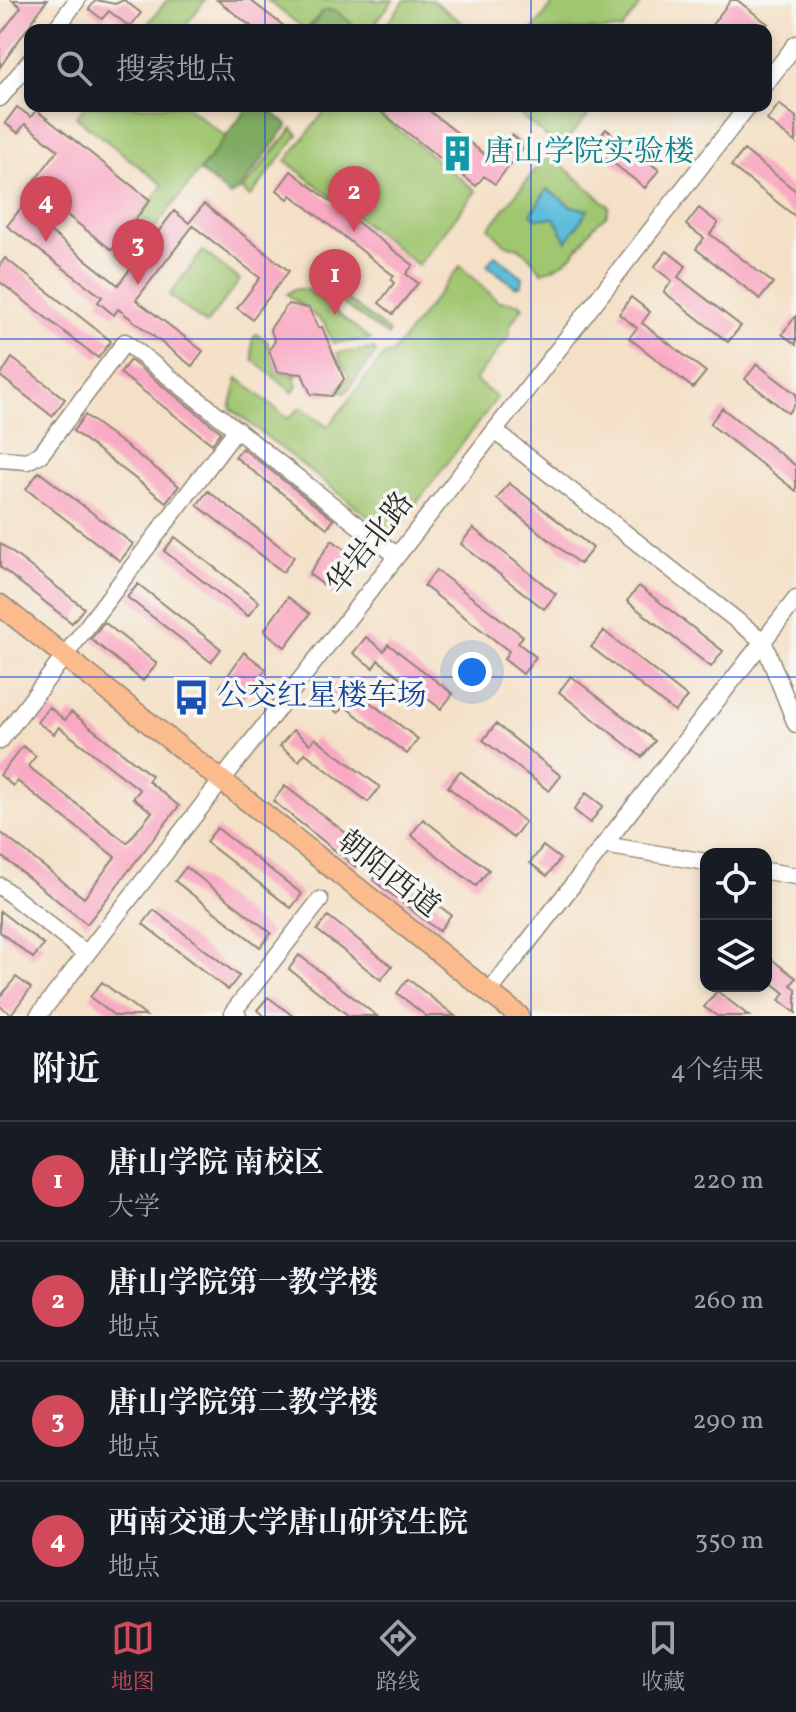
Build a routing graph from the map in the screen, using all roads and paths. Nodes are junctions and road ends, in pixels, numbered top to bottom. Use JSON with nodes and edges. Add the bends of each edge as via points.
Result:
{"nodes":[{"id":1,"x":77,"y":0,"type":"edge"},
{"id":2,"x":59,"y":24,"type":"edge"},
{"id":3,"x":796,"y":44,"type":"edge"},
{"id":4,"x":24,"y":68,"type":"edge"},
{"id":5,"x":772,"y":75,"type":"edge"},
{"id":6,"x":0,"y":98,"type":"edge"},
{"id":7,"x":743,"y":112,"type":"edge"},
{"id":8,"x":237,"y":429,"type":"junction"},
{"id":9,"x":496,"y":432,"type":"junction"},
{"id":10,"x":0,"y":459,"type":"edge"},
{"id":11,"x":397,"y":556,"type":"junction"},
{"id":12,"x":796,"y":599,"type":"edge"},
{"id":13,"x":0,"y":605,"type":"edge"},
{"id":14,"x":0,"y":613,"type":"edge"},
{"id":15,"x":763,"y":641,"type":"junction"},
{"id":16,"x":62,"y":659,"type":"junction"},
{"id":17,"x":796,"y":724,"type":"edge"},
{"id":18,"x":0,"y":741,"type":"edge"},
{"id":19,"x":220,"y":781,"type":"junction"},
{"id":20,"x":604,"y":845,"type":"junction"},
{"id":21,"x":700,"y":861,"type":"edge"},
{"id":22,"x":772,"y":872,"type":"edge"},
{"id":23,"x":796,"y":876,"type":"edge"},
{"id":24,"x":0,"y":886,"type":"edge"},
{"id":25,"x":320,"y":900,"type":"dead end"},
{"id":26,"x":86,"y":954,"type":"junction"},
{"id":27,"x":489,"y":992,"type":"junction"},
{"id":28,"x":38,"y":1016,"type":"edge"},
{"id":29,"x":238,"y":1016,"type":"edge"},
{"id":30,"x":519,"y":1016,"type":"edge"}],
"edges":[{"from":1,"to":2,"type":"street"},
{"from":3,"to":5,"type":"street"},
{"from":4,"to":6,"type":"street"},
{"from":7,"to":9,"type":"street","name":"华岩北路"},
{"from":8,"to":10,"type":"street","via":[[125,342],[41,454],[27,461]]},
{"from":8,"to":11,"type":"street"},
{"from":8,"to":16,"type":"street"},
{"from":9,"to":11,"type":"street","name":"华岩北路"},
{"from":9,"to":15,"type":"street"},
{"from":11,"to":19,"type":"street","name":"华岩北路"},
{"from":12,"to":15,"type":"street"},
{"from":13,"to":16,"type":"main road","name":"朝阳西道"},
{"from":14,"to":16,"type":"main road","name":"朝阳西道"},
{"from":15,"to":17,"type":"street"},
{"from":15,"to":20,"type":"street"},
{"from":16,"to":18,"type":"street"},
{"from":16,"to":19,"type":"main road","name":"朝阳西道","via":[[202,775]]},
{"from":19,"to":26,"type":"street","name":"华岩北路"},
{"from":19,"to":27,"type":"main road","name":"朝阳西道"},
{"from":20,"to":21,"type":"street"},
{"from":20,"to":27,"type":"street"},
{"from":22,"to":23,"type":"street"},
{"from":24,"to":26,"type":"street"},
{"from":25,"to":29,"type":"street","via":[[233,1012]]},
{"from":26,"to":28,"type":"street","name":"华岩北路"},
{"from":27,"to":30,"type":"main road","name":"朝阳西道"}]}
